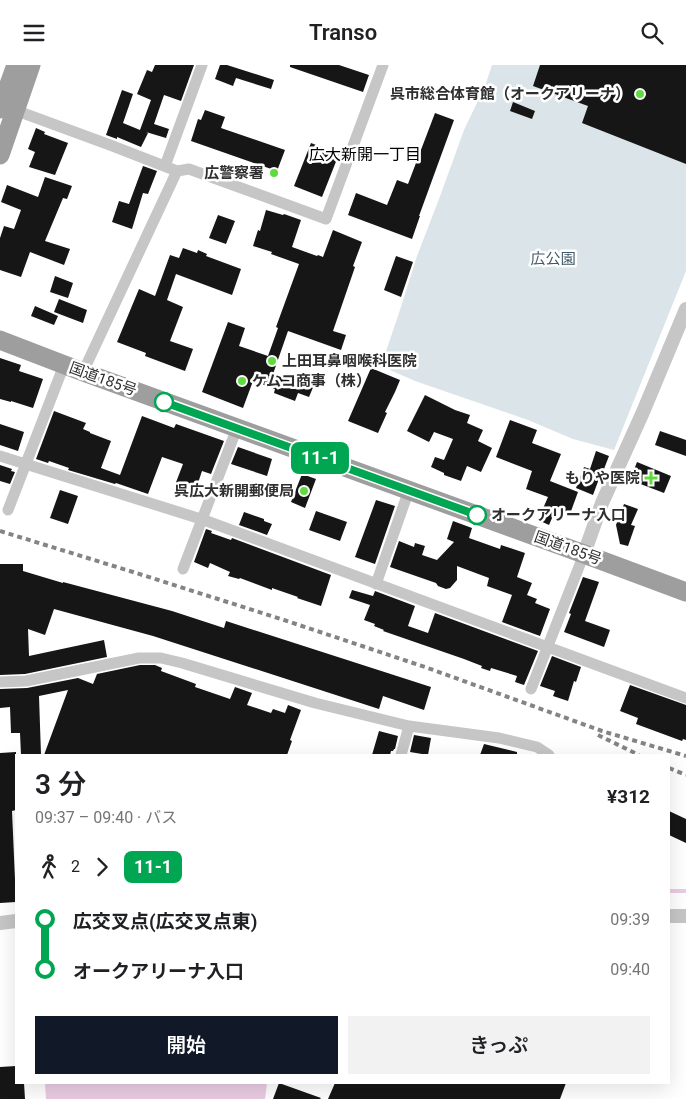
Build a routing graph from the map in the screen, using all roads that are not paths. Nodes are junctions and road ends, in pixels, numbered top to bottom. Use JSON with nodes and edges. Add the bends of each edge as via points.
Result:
{"nodes":[{"id":1,"x":16,"y":65,"type":"edge"},
{"id":2,"x":31,"y":65,"type":"edge"},
{"id":3,"x":202,"y":65,"type":"edge"},
{"id":4,"x":383,"y":65,"type":"edge"},
{"id":5,"x":4,"y":108,"type":"edge"},
{"id":6,"x":0,"y":155,"type":"edge"},
{"id":7,"x":165,"y":166,"type":"junction"},
{"id":8,"x":177,"y":171,"type":"junction"},
{"id":9,"x":686,"y":309,"type":"edge"},
{"id":10,"x":0,"y":342,"type":"edge"},
{"id":11,"x":64,"y":365,"type":"junction"},
{"id":12,"x":83,"y":372,"type":"junction"},
{"id":13,"x":237,"y":428,"type":"junction"},
{"id":14,"x":0,"y":456,"type":"edge"},
{"id":15,"x":26,"y":465,"type":"junction"},
{"id":16,"x":409,"y":490,"type":"junction"},
{"id":17,"x":8,"y":510,"type":"dead end"},
{"id":18,"x":202,"y":520,"type":"junction"},
{"id":19,"x":584,"y":554,"type":"junction"},
{"id":20,"x":183,"y":569,"type":"dead end"},
{"id":21,"x":376,"y":584,"type":"junction"},
{"id":22,"x":686,"y":592,"type":"edge"},
{"id":23,"x":547,"y":647,"type":"junction"},
{"id":24,"x":0,"y":682,"type":"edge"},
{"id":25,"x":531,"y":689,"type":"dead end"},
{"id":26,"x":686,"y":698,"type":"edge"},
{"id":27,"x":409,"y":726,"type":"junction"},
{"id":28,"x":401,"y":754,"type":"edge"},
{"id":29,"x":548,"y":754,"type":"edge"},
{"id":30,"x":670,"y":916,"type":"edge"},
{"id":31,"x":686,"y":916,"type":"edge"},
{"id":32,"x":15,"y":921,"type":"edge"},
{"id":33,"x":0,"y":923,"type":"edge"}],
"edges":[{"from":1,"to":5,"type":"highway"},
{"from":2,"to":5,"type":"highway"},
{"from":3,"to":7,"type":"street"},
{"from":4,"to":8,"type":"street","via":[[326,219],[189,169]]},
{"from":5,"to":6,"type":"highway"},
{"from":5,"to":7,"type":"street"},
{"from":7,"to":8,"type":"street"},
{"from":8,"to":12,"type":"street"},
{"from":9,"to":19,"type":"street","via":[[602,503]]},
{"from":10,"to":11,"type":"highway","name":"国道185号"},
{"from":11,"to":12,"type":"highway","name":"国道185号"},
{"from":11,"to":15,"type":"street"},
{"from":12,"to":13,"type":"highway","name":"国道185号"},
{"from":13,"to":16,"type":"highway","name":"国道185号"},
{"from":13,"to":18,"type":"street"},
{"from":14,"to":15,"type":"street"},
{"from":15,"to":17,"type":"street"},
{"from":15,"to":18,"type":"street"},
{"from":16,"to":19,"type":"highway","name":"国道185号"},
{"from":16,"to":21,"type":"street"},
{"from":18,"to":20,"type":"street"},
{"from":18,"to":21,"type":"street"},
{"from":19,"to":22,"type":"highway","name":"国道185号"},
{"from":19,"to":23,"type":"street"},
{"from":21,"to":23,"type":"street"},
{"from":23,"to":25,"type":"street"},
{"from":23,"to":26,"type":"street"},
{"from":24,"to":27,"type":"street","via":[[26,681],[139,659],[161,658],[315,703]]},
{"from":27,"to":28,"type":"street"},
{"from":27,"to":29,"type":"street","via":[[498,738],[537,747]]},
{"from":30,"to":31,"type":"street"},
{"from":32,"to":33,"type":"street"}]}
